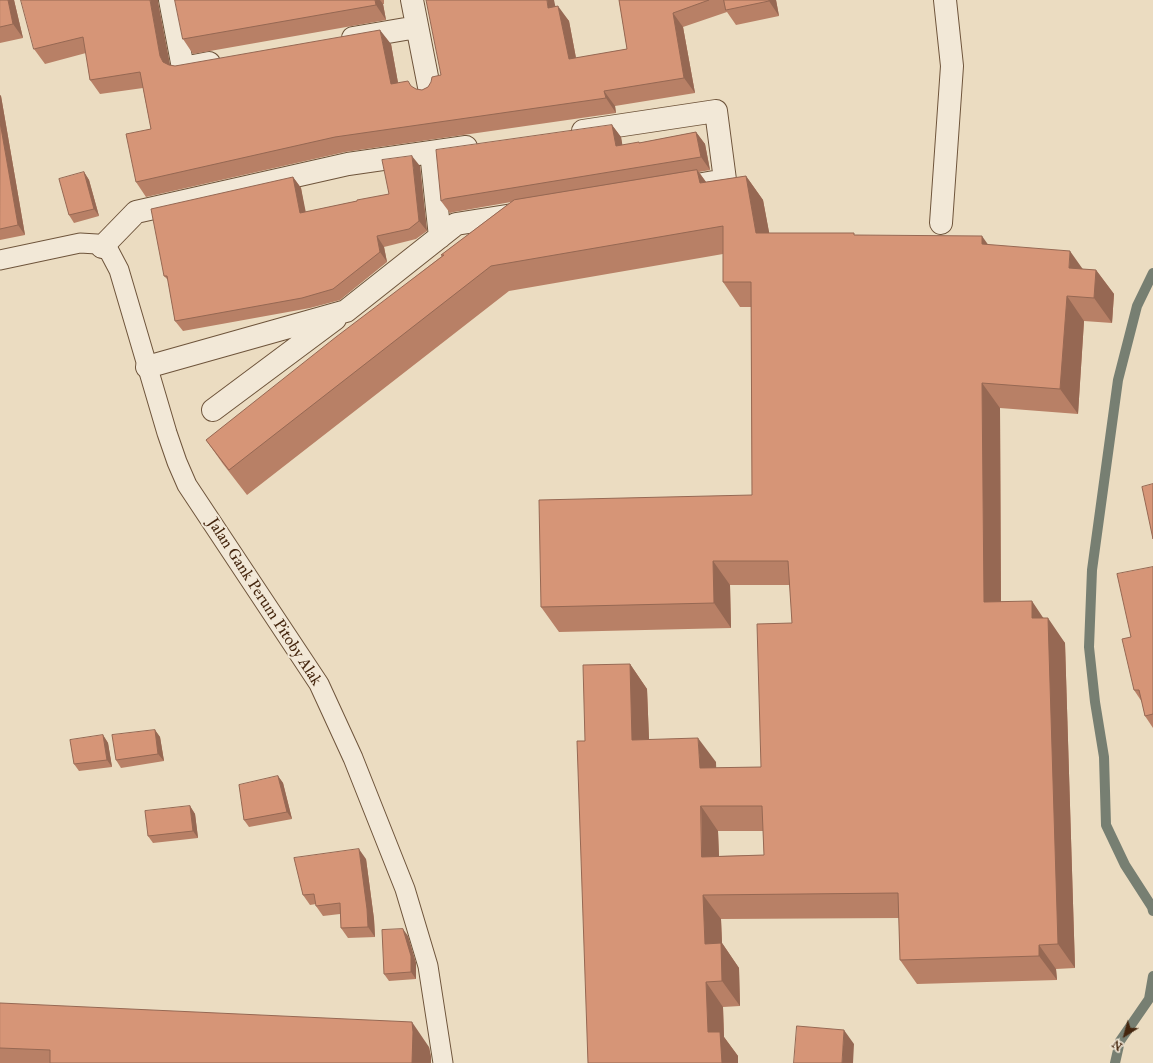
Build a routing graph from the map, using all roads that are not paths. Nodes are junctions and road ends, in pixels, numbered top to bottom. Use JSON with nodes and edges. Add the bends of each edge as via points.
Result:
{"nodes":[{"id":1,"x":170,"y":0,"type":"edge"},
{"id":2,"x":412,"y":0,"type":"edge"},
{"id":3,"x":945,"y":0,"type":"edge"},
{"id":4,"x":417,"y":27,"type":"junction"},
{"id":5,"x":331,"y":42,"type":"edge"},
{"id":6,"x":230,"y":60,"type":"edge"},
{"id":7,"x":430,"y":92,"type":"edge"},
{"id":8,"x":566,"y":133,"type":"edge"},
{"id":9,"x":487,"y":144,"type":"edge"},
{"id":10,"x":431,"y":152,"type":"junction"},
{"id":11,"x":679,"y":188,"type":"edge"},
{"id":12,"x":540,"y":210,"type":"edge"},
{"id":13,"x":941,"y":223,"type":"dead end"},
{"id":14,"x":440,"y":237,"type":"junction"},
{"id":15,"x":102,"y":246,"type":"junction"},
{"id":16,"x":0,"y":260,"type":"edge"},
{"id":17,"x":346,"y":311,"type":"junction"},
{"id":18,"x":147,"y":367,"type":"junction"},
{"id":19,"x":213,"y":410,"type":"dead end"},
{"id":20,"x":443,"y":1063,"type":"edge"}],
"edges":[{"from":1,"to":6,"type":"street","via":[[183,68]]},
{"from":2,"to":4,"type":"street"},
{"from":3,"to":13,"type":"street","via":[[952,66]]},
{"from":4,"to":5,"type":"street"},
{"from":4,"to":7,"type":"street"},
{"from":8,"to":11,"type":"street","via":[[716,112],[725,180]]},
{"from":9,"to":10,"type":"street"},
{"from":10,"to":14,"type":"street"},
{"from":10,"to":15,"type":"street","via":[[348,164],[136,212]]},
{"from":12,"to":14,"type":"street","via":[[456,224]]},
{"from":14,"to":17,"type":"street"},
{"from":15,"to":16,"type":"lane","via":[[80,243]]},
{"from":15,"to":18,"type":"lane","name":"Jalan Gank Perum Pitoby Alak","via":[[109,251],[119,270]]},
{"from":17,"to":18,"type":"street"},
{"from":17,"to":19,"type":"street"},
{"from":18,"to":20,"type":"lane","name":"Jalan Gank Perum Pitoby Alak","via":[[167,433],[187,485],[319,684],[353,758],[404,889],[428,966]]}]}
